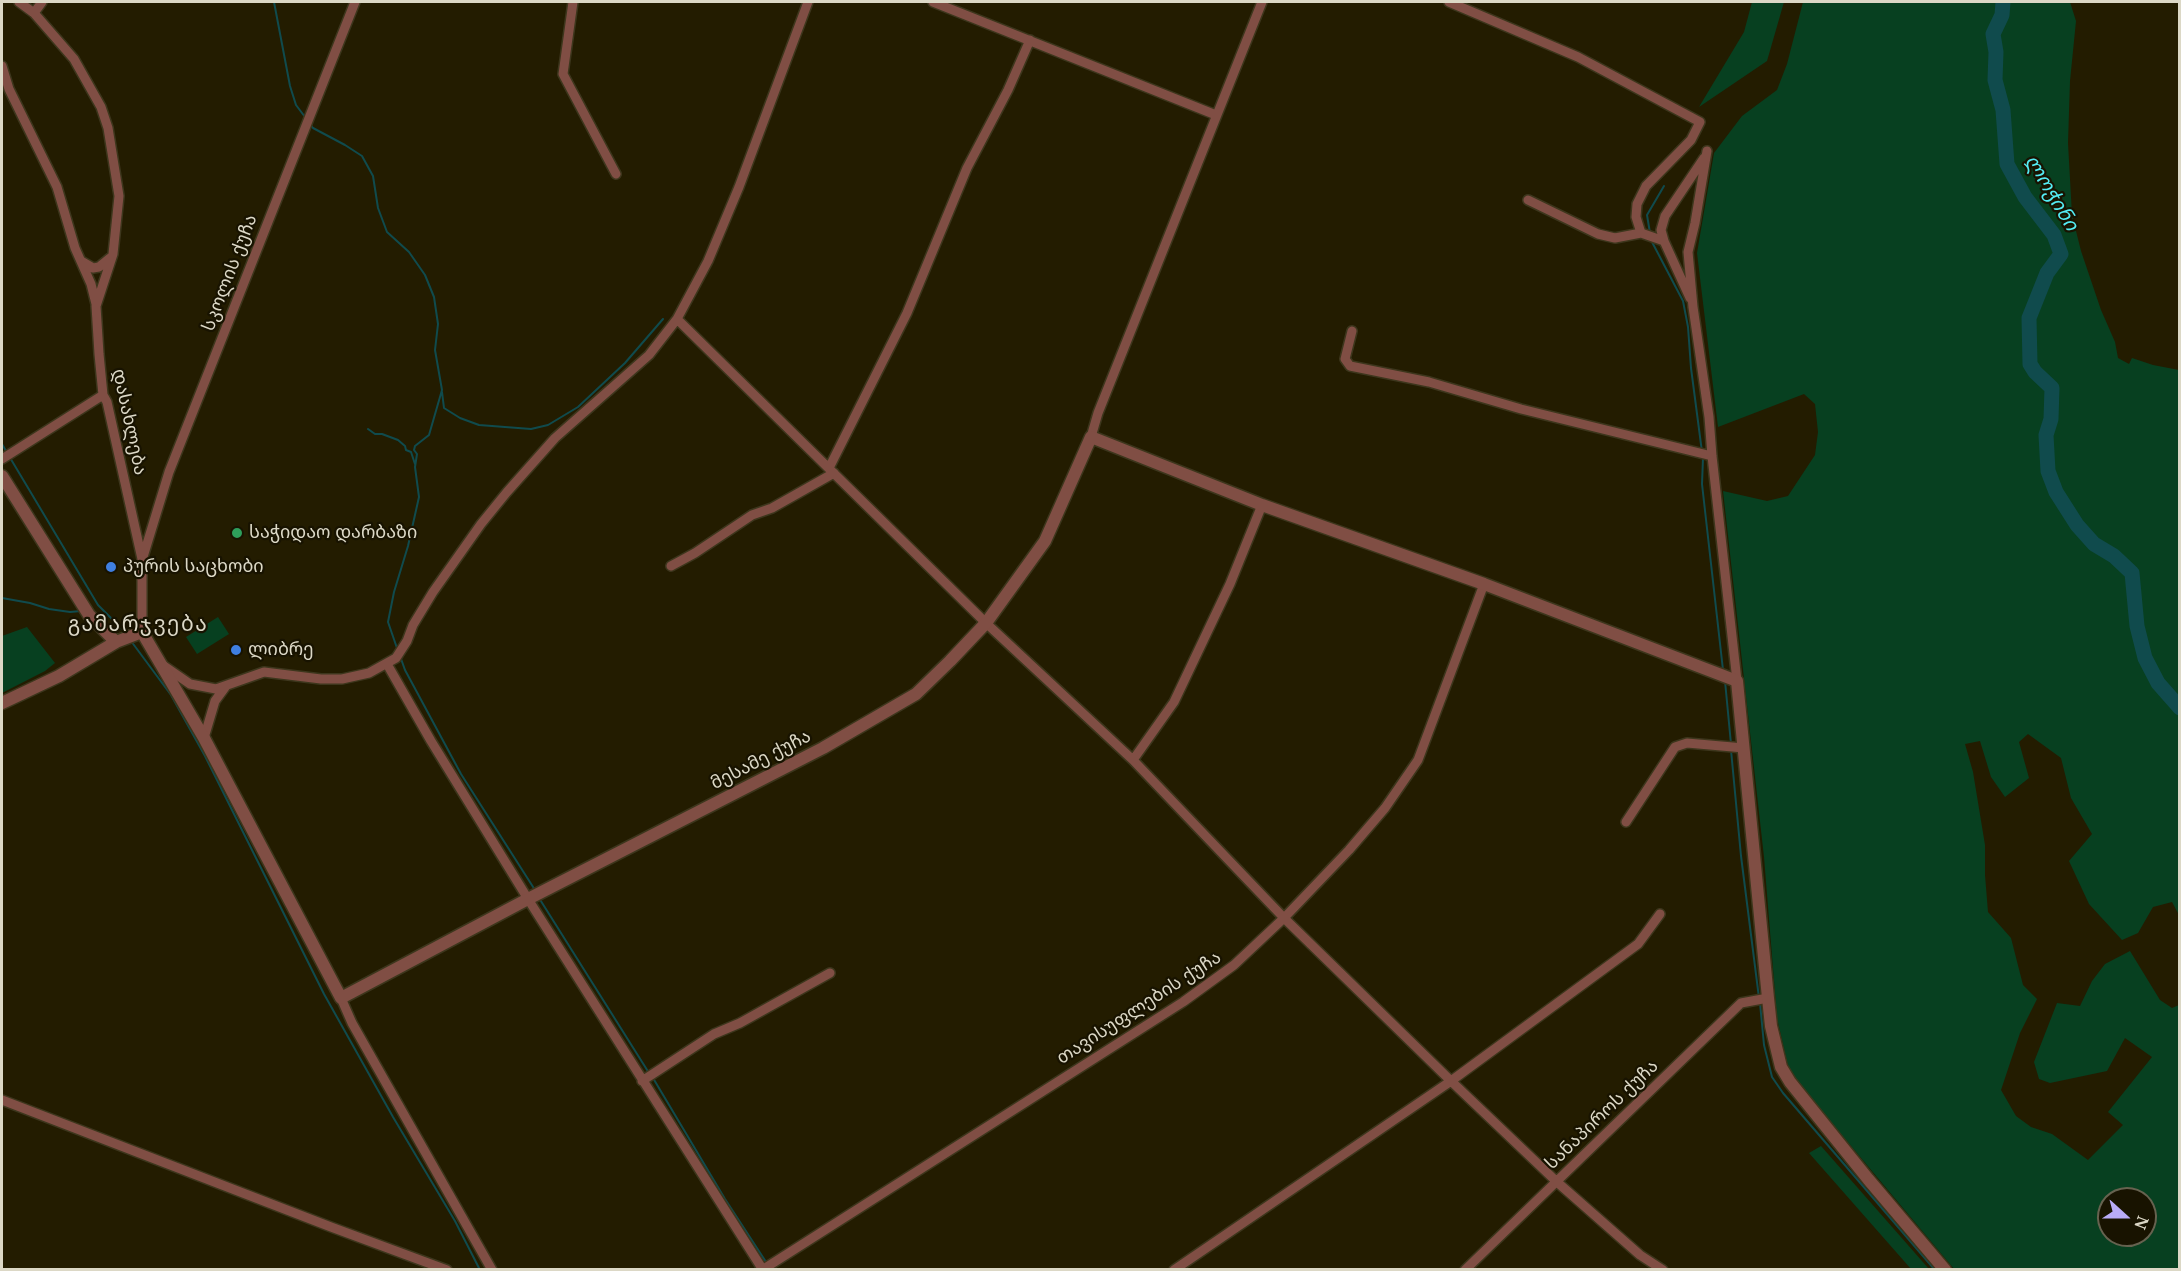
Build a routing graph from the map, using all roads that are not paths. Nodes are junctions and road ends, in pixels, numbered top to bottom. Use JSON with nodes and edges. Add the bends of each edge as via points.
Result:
{"nodes":[{"id":1,"x":19,"y":2,"type":"edge"},
{"id":2,"x":42,"y":2,"type":"edge"},
{"id":3,"x":355,"y":2,"type":"edge"},
{"id":4,"x":573,"y":2,"type":"edge"},
{"id":5,"x":808,"y":2,"type":"edge"},
{"id":6,"x":933,"y":2,"type":"edge"},
{"id":7,"x":1262,"y":2,"type":"edge"},
{"id":8,"x":1449,"y":2,"type":"edge"},
{"id":9,"x":34,"y":12,"type":"junction"},
{"id":10,"x":1030,"y":40,"type":"junction"},
{"id":11,"x":2,"y":66,"type":"edge"},
{"id":12,"x":1216,"y":115,"type":"junction"},
{"id":13,"x":616,"y":174,"type":"dead end"},
{"id":14,"x":1528,"y":200,"type":"dead end"},
{"id":15,"x":1641,"y":233,"type":"junction"},
{"id":16,"x":1664,"y":242,"type":"junction"},
{"id":17,"x":113,"y":254,"type":"junction"},
{"id":18,"x":81,"y":260,"type":"junction"},
{"id":19,"x":96,"y":306,"type":"junction"},
{"id":20,"x":1694,"y":307,"type":"junction"},
{"id":21,"x":676,"y":319,"type":"junction"},
{"id":22,"x":1352,"y":331,"type":"dead end"},
{"id":23,"x":103,"y":395,"type":"junction"},
{"id":24,"x":1091,"y":436,"type":"junction"},
{"id":25,"x":1712,"y":456,"type":"junction"},
{"id":26,"x":2,"y":459,"type":"edge"},
{"id":27,"x":832,"y":470,"type":"junction"},
{"id":28,"x":2,"y":476,"type":"edge"},
{"id":29,"x":1262,"y":505,"type":"junction"},
{"id":30,"x":142,"y":559,"type":"junction"},
{"id":31,"x":671,"y":566,"type":"dead end"},
{"id":32,"x":1484,"y":584,"type":"junction"},
{"id":33,"x":986,"y":623,"type":"junction"},
{"id":34,"x":142,"y":632,"type":"junction"},
{"id":35,"x":116,"y":642,"type":"junction"},
{"id":36,"x":387,"y":664,"type":"junction"},
{"id":37,"x":162,"y":665,"type":"junction"},
{"id":38,"x":1737,"y":681,"type":"junction"},
{"id":39,"x":226,"y":686,"type":"junction"},
{"id":40,"x":2,"y":703,"type":"edge"},
{"id":41,"x":204,"y":738,"type":"junction"},
{"id":42,"x":1744,"y":748,"type":"junction"},
{"id":43,"x":1133,"y":760,"type":"junction"},
{"id":44,"x":1626,"y":822,"type":"dead end"},
{"id":45,"x":528,"y":899,"type":"junction"},
{"id":46,"x":1660,"y":914,"type":"dead end"},
{"id":47,"x":1284,"y":918,"type":"junction"},
{"id":48,"x":830,"y":972,"type":"dead end"},
{"id":49,"x":341,"y":998,"type":"junction"},
{"id":50,"x":1768,"y":998,"type":"junction"},
{"id":51,"x":642,"y":1081,"type":"junction"},
{"id":52,"x":1451,"y":1081,"type":"junction"},
{"id":53,"x":2,"y":1100,"type":"edge"},
{"id":54,"x":1557,"y":1182,"type":"junction"},
{"id":55,"x":447,"y":1269,"type":"edge"},
{"id":56,"x":492,"y":1269,"type":"edge"},
{"id":57,"x":762,"y":1269,"type":"edge"},
{"id":58,"x":1174,"y":1269,"type":"edge"},
{"id":59,"x":1466,"y":1269,"type":"edge"},
{"id":60,"x":1663,"y":1269,"type":"edge"},
{"id":61,"x":1945,"y":1269,"type":"edge"}],
"edges":[{"from":1,"to":9,"type":"street","name":"დასახლება"},
{"from":2,"to":9,"type":"street"},
{"from":3,"to":30,"type":"street","name":"სკოლის ქუჩა","via":[[169,472]]},
{"from":4,"to":13,"type":"street","via":[[563,74]]},
{"from":5,"to":21,"type":"street","via":[[739,187],[708,261]]},
{"from":6,"to":10,"type":"street"},
{"from":7,"to":12,"type":"street"},
{"from":8,"to":15,"type":"street","via":[[1578,57],[1701,122],[1691,140],[1643,192],[1636,218]]},
{"from":9,"to":17,"type":"street","name":"დასახლება","via":[[74,59],[101,107],[108,128],[119,196]]},
{"from":10,"to":12,"type":"street"},
{"from":10,"to":27,"type":"street","via":[[967,168],[907,313]]},
{"from":11,"to":18,"type":"street","via":[[9,89],[57,188]]},
{"from":12,"to":24,"type":"street"},
{"from":14,"to":15,"type":"street","via":[[1598,234],[1615,238]]},
{"from":15,"to":16,"type":"street"},
{"from":16,"to":20,"type":"street"},
{"from":16,"to":20,"type":"street","via":[[1661,230],[1665,216],[1707,151],[1688,252]]},
{"from":17,"to":18,"type":"street","via":[[99,267],[93,268]]},
{"from":17,"to":19,"type":"street","name":"დასახლება"},
{"from":18,"to":19,"type":"street"},
{"from":19,"to":23,"type":"street","name":"დასახლება"},
{"from":20,"to":25,"type":"street"},
{"from":21,"to":27,"type":"street"},
{"from":21,"to":36,"type":"street","via":[[649,355],[555,438],[507,492],[433,592],[401,651]]},
{"from":22,"to":25,"type":"street","via":[[1345,359],[1350,366],[1429,382],[1521,410]]},
{"from":23,"to":26,"type":"street"},
{"from":23,"to":30,"type":"street","name":"დასახლება"},
{"from":24,"to":29,"type":"street"},
{"from":24,"to":33,"type":"street","name":"მესამე ქუჩა","via":[[1045,541]]},
{"from":25,"to":38,"type":"street"},
{"from":27,"to":31,"type":"street"},
{"from":27,"to":33,"type":"street"},
{"from":28,"to":35,"type":"street","via":[[89,615]]},
{"from":29,"to":32,"type":"street"},
{"from":29,"to":43,"type":"street","via":[[1230,584],[1174,702]]},
{"from":30,"to":34,"type":"street"},
{"from":32,"to":38,"type":"street"},
{"from":32,"to":47,"type":"street","name":"თავისუფლების ქუჩა","via":[[1418,760],[1350,850]]},
{"from":33,"to":43,"type":"street"},
{"from":33,"to":45,"type":"street","name":"მესამე ქუჩა","via":[[916,694],[868,723]]},
{"from":34,"to":35,"type":"street"},
{"from":34,"to":37,"type":"street"},
{"from":35,"to":40,"type":"street","via":[[59,676]]},
{"from":36,"to":39,"type":"street","via":[[342,680],[264,672]]},
{"from":36,"to":45,"type":"street"},
{"from":37,"to":39,"type":"street","via":[[190,684],[216,689]]},
{"from":37,"to":41,"type":"street"},
{"from":38,"to":42,"type":"street"},
{"from":39,"to":41,"type":"street","via":[[215,701]]},
{"from":41,"to":49,"type":"street"},
{"from":42,"to":44,"type":"street","via":[[1687,743],[1675,747]]},
{"from":42,"to":50,"type":"street"},
{"from":43,"to":47,"type":"street"},
{"from":45,"to":49,"type":"street","name":"მესამე ქუჩა"},
{"from":45,"to":51,"type":"street"},
{"from":46,"to":52,"type":"street","via":[[1638,944]]},
{"from":47,"to":52,"type":"street"},
{"from":47,"to":57,"type":"street","name":"თავისუფლების ქუჩა","via":[[1234,965],[1183,1002]]},
{"from":48,"to":51,"type":"street","via":[[714,1034]]},
{"from":49,"to":56,"type":"street"},
{"from":50,"to":54,"type":"street","name":"სანაპიროს ქუჩა","via":[[1741,1003]]},
{"from":50,"to":61,"type":"street","via":[[1776,1048],[1790,1082]]},
{"from":51,"to":57,"type":"street"},
{"from":52,"to":54,"type":"street"},
{"from":52,"to":58,"type":"street"},
{"from":53,"to":55,"type":"street"},
{"from":54,"to":59,"type":"street","name":"სანაპიროს ქუჩა"},
{"from":54,"to":60,"type":"street"}]}
